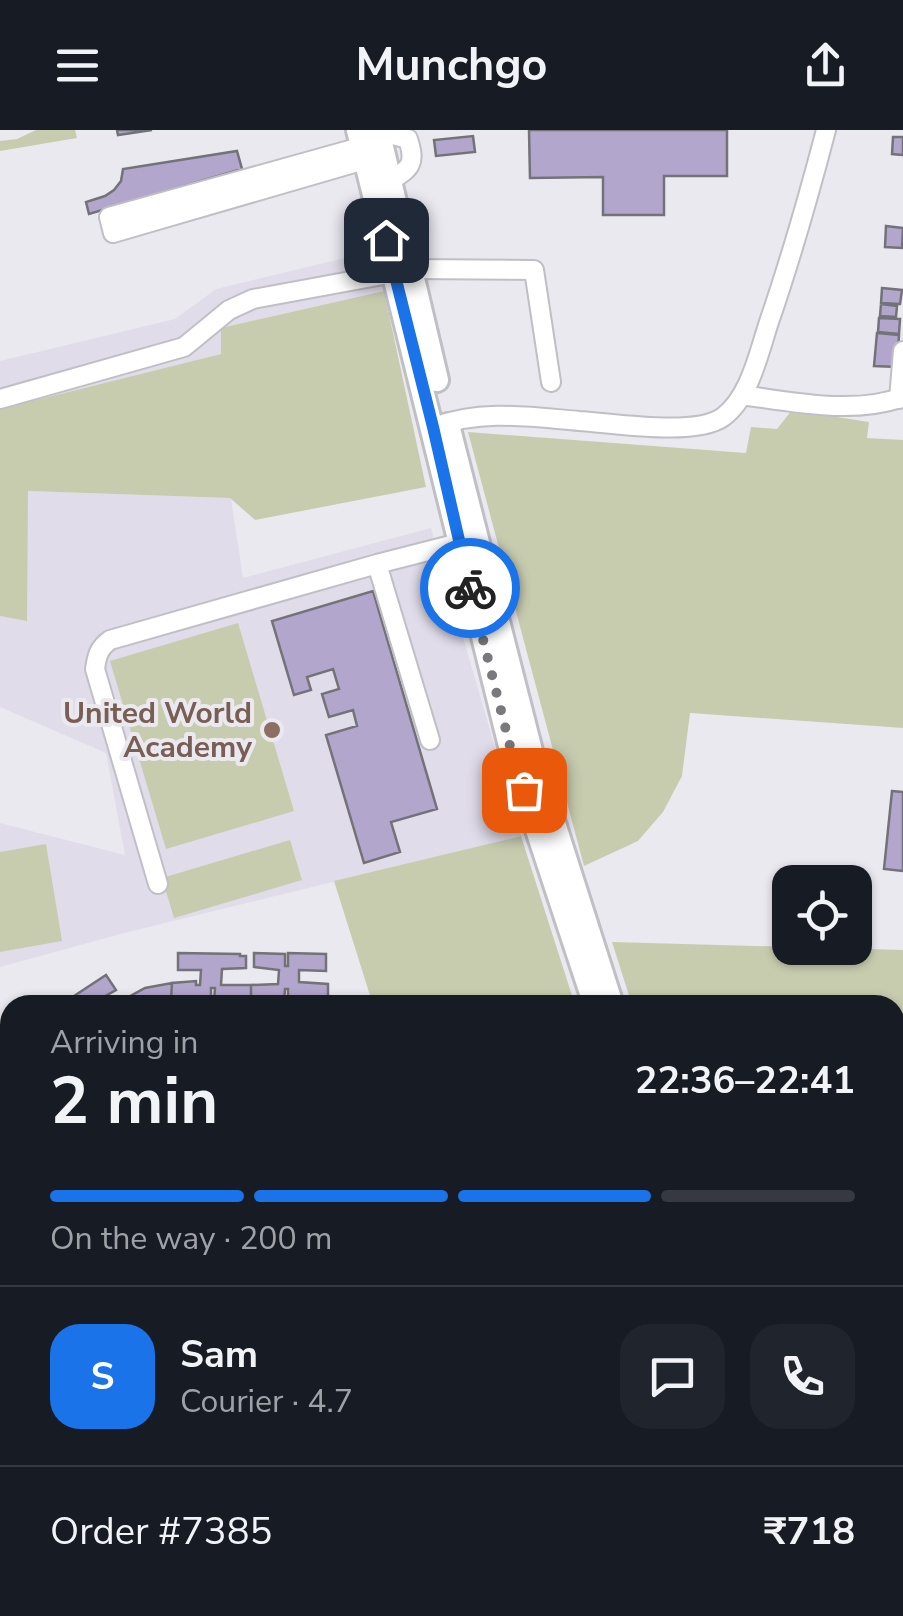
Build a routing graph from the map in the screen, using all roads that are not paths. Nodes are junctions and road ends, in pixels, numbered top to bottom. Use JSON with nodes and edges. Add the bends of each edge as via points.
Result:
{"nodes":[{"id":1,"x":826,"y":130,"type":"edge"},
{"id":2,"x":372,"y":142,"type":"edge"},
{"id":3,"x":301,"y":170,"type":"junction"},
{"id":4,"x":402,"y":271,"type":"junction"},
{"id":5,"x":903,"y":352,"type":"edge"},
{"id":6,"x":551,"y":382,"type":"dead end"},
{"id":7,"x":742,"y":395,"type":"junction"},
{"id":8,"x":901,"y":398,"type":"edge"},
{"id":9,"x":0,"y":399,"type":"edge"},
{"id":10,"x":440,"y":424,"type":"junction"},
{"id":11,"x":459,"y":543,"type":"junction"},
{"id":12,"x":377,"y":564,"type":"junction"},
{"id":13,"x":430,"y":740,"type":"dead end"},
{"id":14,"x":158,"y":884,"type":"dead end"},
{"id":15,"x":592,"y":995,"type":"edge"},
{"id":16,"x":609,"y":995,"type":"edge"}],
"edges":[{"from":1,"to":7,"type":"street","via":[[798,237]]},
{"from":2,"to":3,"type":"street"},
{"from":2,"to":4,"type":"main road"},
{"from":2,"to":4,"type":"main road","via":[[390,181]]},
{"from":3,"to":3,"type":"street","via":[[113,233],[109,218]]},
{"from":4,"to":6,"type":"street","via":[[534,270]]},
{"from":4,"to":9,"type":"street","via":[[253,299],[184,348]]},
{"from":4,"to":10,"type":"main road"},
{"from":5,"to":8,"type":"street"},
{"from":7,"to":8,"type":"street","via":[[856,407]]},
{"from":7,"to":10,"type":"street","via":[[723,417],[704,426],[508,416]]},
{"from":10,"to":11,"type":"main road"},
{"from":10,"to":16,"type":"main road","via":[[531,750]]},
{"from":11,"to":12,"type":"street"},
{"from":11,"to":15,"type":"main road","via":[[512,754]]},
{"from":12,"to":13,"type":"street"},
{"from":12,"to":14,"type":"street","via":[[102,646],[95,669]]}]}
